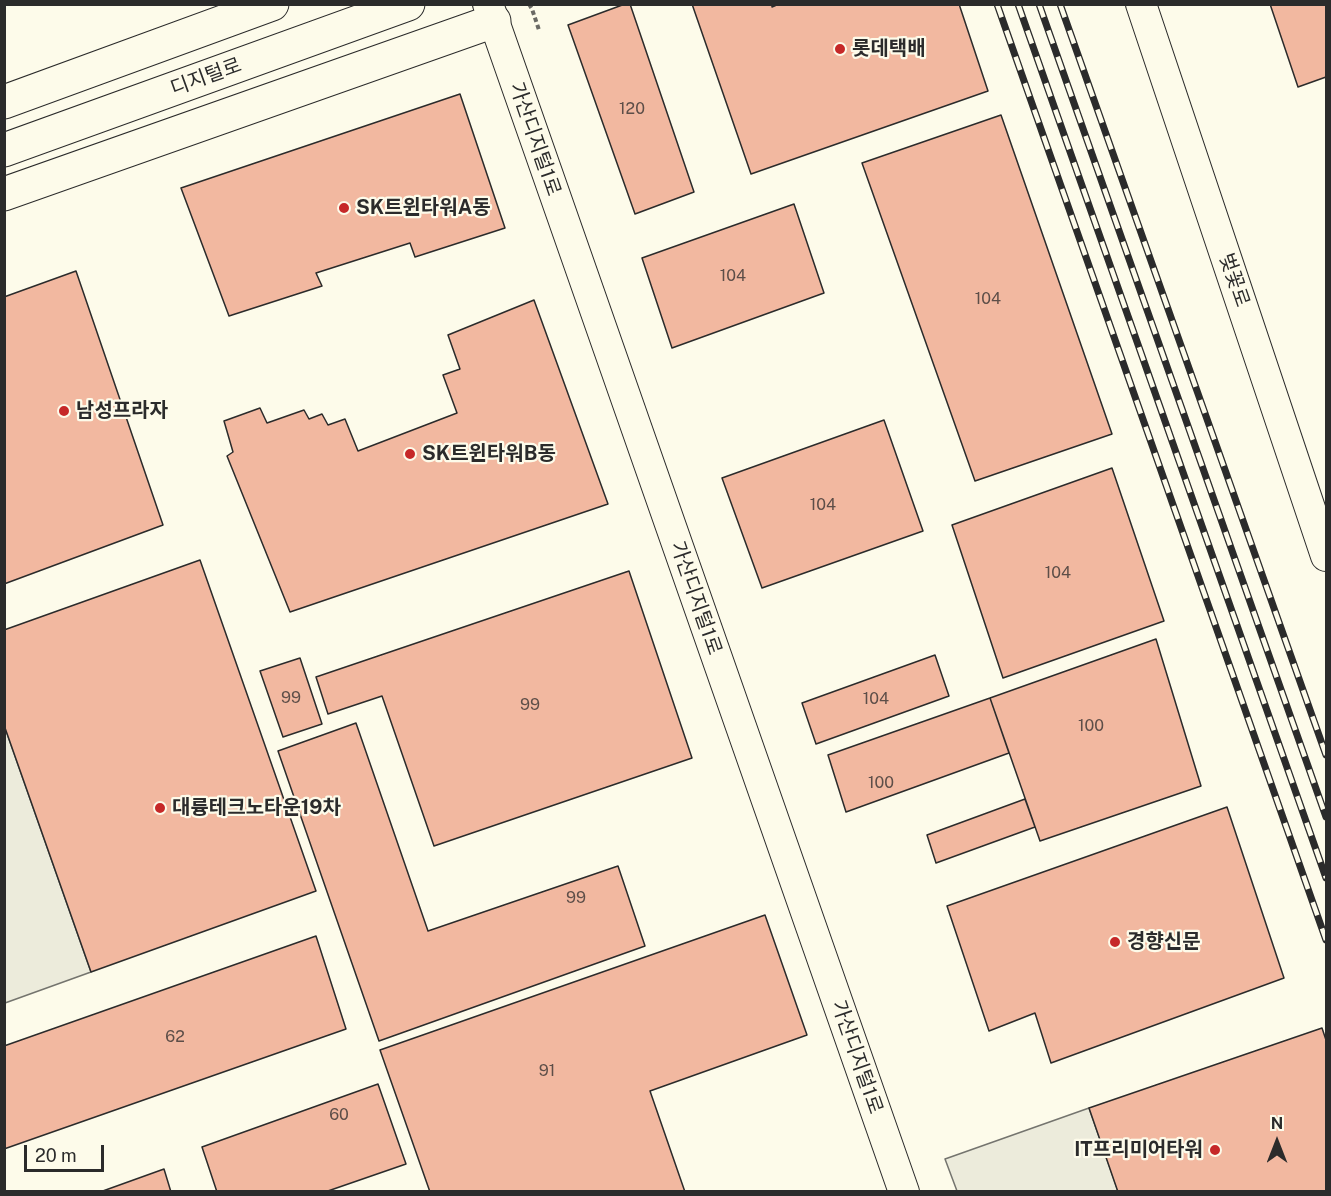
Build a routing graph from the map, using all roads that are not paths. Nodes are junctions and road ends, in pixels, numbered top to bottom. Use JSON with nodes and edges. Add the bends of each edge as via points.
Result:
{"nodes":[{"id":1,"x":272,"y":4,"type":"edge"},
{"id":2,"x":408,"y":4,"type":"edge"},
{"id":3,"x":1141,"y":4,"type":"edge"},
{"id":4,"x":491,"y":13,"type":"edge"},
{"id":5,"x":4,"y":102,"type":"edge"},
{"id":6,"x":4,"y":150,"type":"edge"},
{"id":7,"x":4,"y":194,"type":"edge"},
{"id":8,"x":1326,"y":556,"type":"edge"},
{"id":9,"x":904,"y":1191,"type":"edge"}],
"edges":[{"from":1,"to":5,"type":"main road"},
{"from":2,"to":6,"type":"main road","name":"디지털로"},
{"from":3,"to":8,"type":"street","name":"벚꽃로"},
{"from":4,"to":7,"type":"main road"},
{"from":4,"to":9,"type":"street","name":"가산디지털1로"}]}
